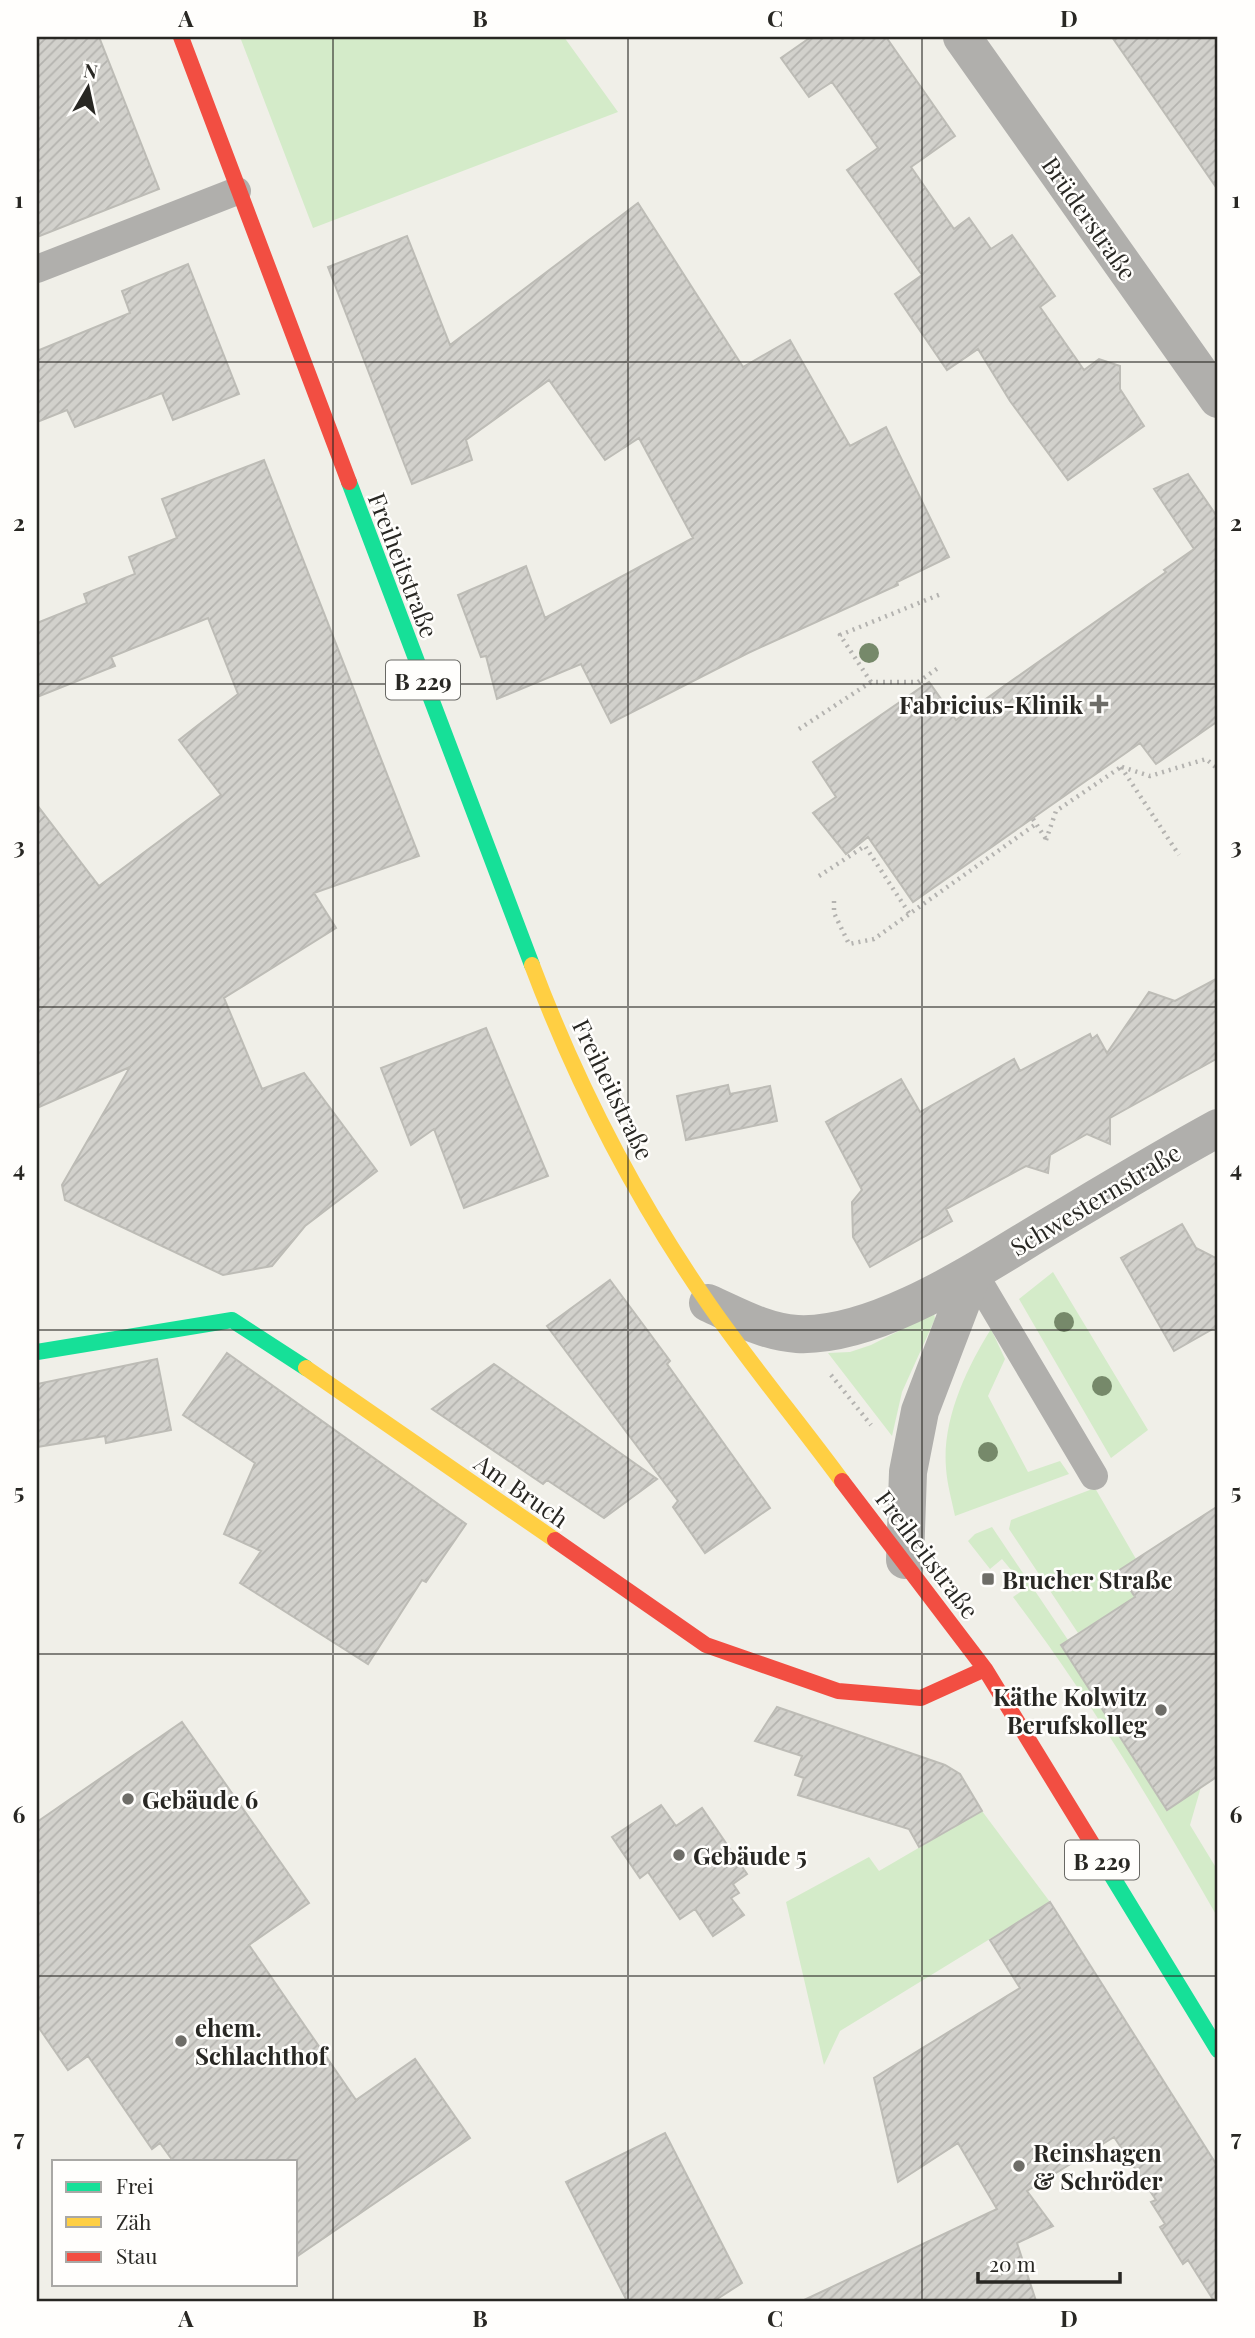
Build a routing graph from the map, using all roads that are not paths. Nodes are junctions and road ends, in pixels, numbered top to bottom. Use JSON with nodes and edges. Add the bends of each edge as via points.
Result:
{"nodes":[{"id":1,"x":181,"y":37,"type":"edge"},
{"id":2,"x":962,"y":37,"type":"edge"},
{"id":3,"x":237,"y":191,"type":"junction"},
{"id":4,"x":37,"y":269,"type":"edge"},
{"id":5,"x":1218,"y":399,"type":"edge"},
{"id":6,"x":1218,"y":1128,"type":"edge"},
{"id":7,"x":973,"y":1272,"type":"junction"},
{"id":8,"x":708,"y":1303,"type":"junction"},
{"id":9,"x":37,"y":1352,"type":"edge"},
{"id":10,"x":1094,"y":1476,"type":"dead end"},
{"id":11,"x":905,"y":1560,"type":"junction"},
{"id":12,"x":985,"y":1670,"type":"junction"},
{"id":13,"x":1218,"y":2050,"type":"edge"}],
"edges":[{"from":1,"to":3,"type":"main road","name":"Freiheitstraße","number":"B 229"},
{"from":2,"to":5,"type":"street","name":"Brüderstraße"},
{"from":3,"to":4,"type":"lane"},
{"from":3,"to":8,"type":"main road","name":"Freiheitstraße","number":"B 229","via":[[534,971],[589,1098],[660,1229]]},
{"from":6,"to":7,"type":"street","name":"Schwesternstraße"},
{"from":7,"to":8,"type":"street","name":"Schwesternstraße","via":[[892,1313],[843,1331],[798,1334],[765,1329]]},
{"from":7,"to":10,"type":"lane"},
{"from":7,"to":11,"type":"street","via":[[920,1410],[908,1472]]},
{"from":8,"to":11,"type":"main road","name":"Freiheitstraße","number":"B 229"},
{"from":9,"to":12,"type":"main road","name":"Am Bruch","via":[[232,1320],[706,1645],[838,1691],[921,1698]]},
{"from":11,"to":12,"type":"main road","name":"Freiheitstraße","number":"B 229"},
{"from":12,"to":13,"type":"main road","name":"Freiheitstraße","number":"B 229"}]}
